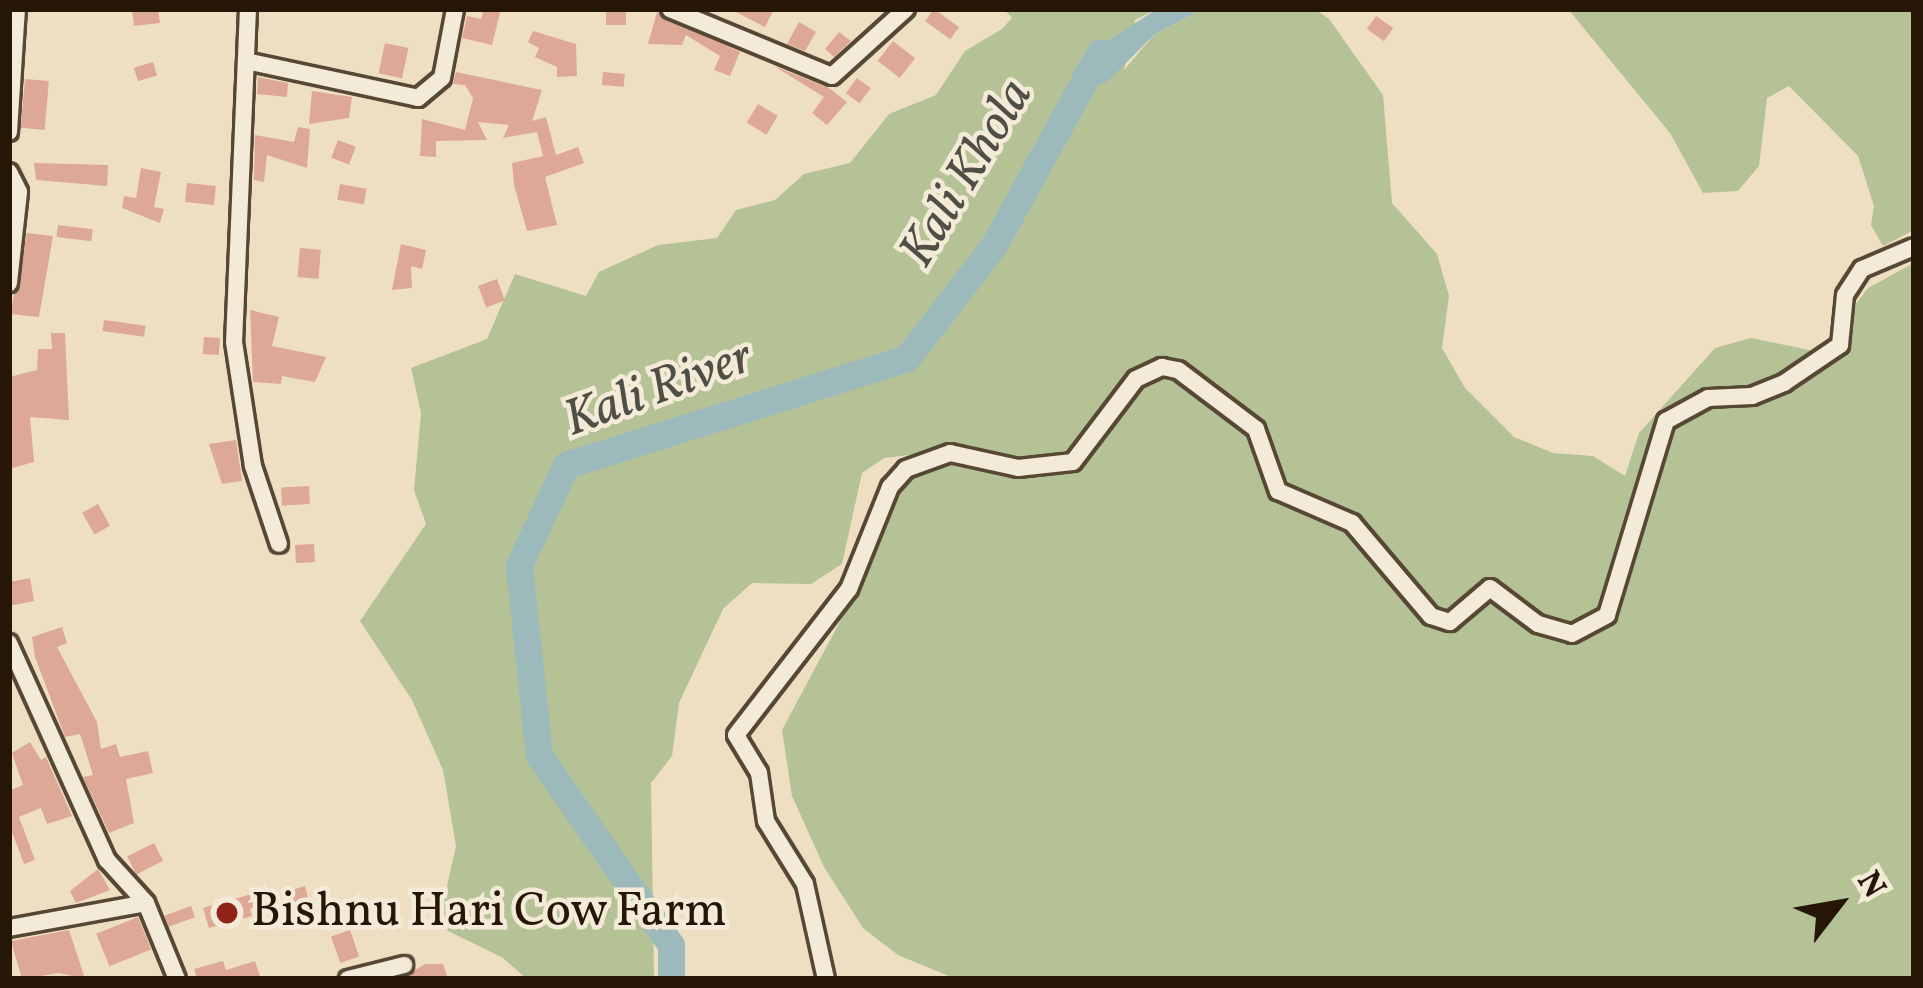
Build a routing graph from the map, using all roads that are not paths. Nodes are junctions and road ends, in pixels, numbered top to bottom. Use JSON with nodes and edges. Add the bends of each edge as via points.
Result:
{"nodes":[{"id":1,"x":17,"y":9,"type":"edge"},
{"id":2,"x":248,"y":9,"type":"edge"},
{"id":3,"x":455,"y":9,"type":"edge"},
{"id":4,"x":670,"y":9,"type":"edge"},
{"id":5,"x":906,"y":9,"type":"edge"},
{"id":6,"x":246,"y":61,"type":"junction"},
{"id":7,"x":9,"y":132,"type":"edge"},
{"id":8,"x":9,"y":172,"type":"edge"},
{"id":9,"x":1914,"y":247,"type":"edge"},
{"id":10,"x":9,"y":283,"type":"edge"},
{"id":11,"x":280,"y":544,"type":"dead end"},
{"id":12,"x":9,"y":643,"type":"edge"},
{"id":13,"x":146,"y":903,"type":"junction"},
{"id":14,"x":9,"y":928,"type":"edge"},
{"id":15,"x":404,"y":965,"type":"dead end"},
{"id":16,"x":177,"y":979,"type":"edge"},
{"id":17,"x":348,"y":979,"type":"edge"},
{"id":18,"x":826,"y":979,"type":"edge"}],
"edges":[{"from":1,"to":7,"type":"street"},
{"from":2,"to":6,"type":"street"},
{"from":3,"to":6,"type":"street","via":[[442,78],[418,98]]},
{"from":4,"to":5,"type":"street","via":[[832,76]]},
{"from":6,"to":11,"type":"street","via":[[234,342],[253,466]]},
{"from":8,"to":10,"type":"street","via":[[19,192]]},
{"from":9,"to":18,"type":"street","via":[[1862,268],[1844,295],[1840,345],[1784,383],[1752,396],[1708,398],[1666,421],[1607,616],[1572,634],[1538,623],[1490,588],[1450,622],[1430,616],[1352,523],[1278,491],[1256,429],[1178,370],[1162,367],[1136,379],[1073,462],[1018,468],[950,452],[906,470],[890,487],[849,590],[736,734],[759,773],[766,821],[806,884]]},
{"from":12,"to":13,"type":"street","via":[[107,860]]},
{"from":13,"to":14,"type":"street"},
{"from":13,"to":16,"type":"street"},
{"from":15,"to":17,"type":"street"}]}
